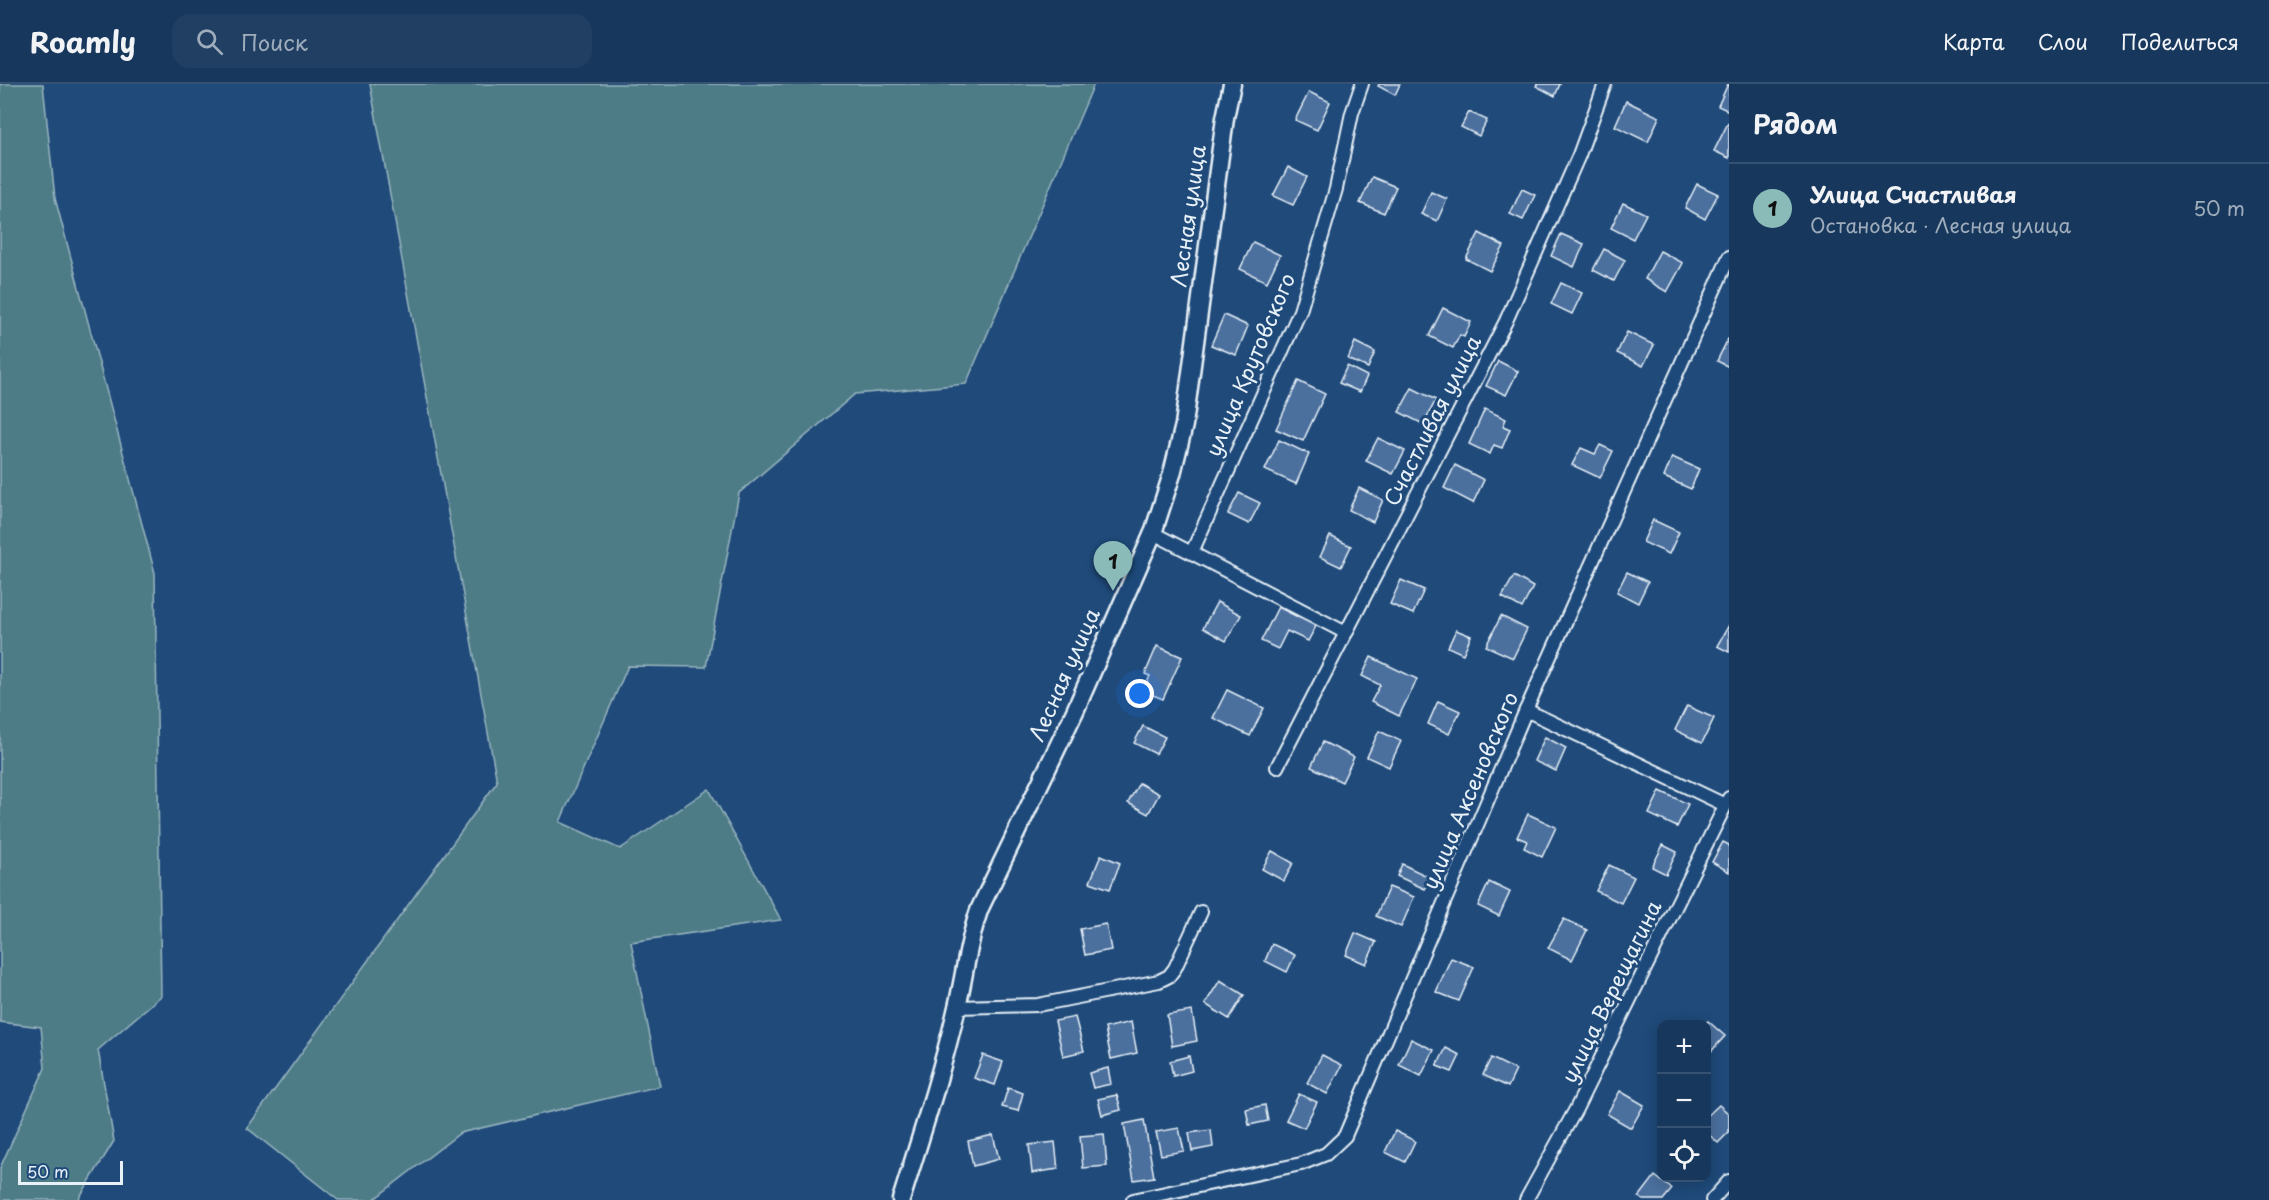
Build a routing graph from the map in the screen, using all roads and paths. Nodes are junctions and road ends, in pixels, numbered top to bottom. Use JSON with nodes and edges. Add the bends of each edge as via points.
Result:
{"nodes":[{"id":1,"x":1232,"y":84,"type":"edge"},
{"id":2,"x":1362,"y":84,"type":"edge"},
{"id":3,"x":1605,"y":84,"type":"edge"},
{"id":4,"x":1729,"y":257,"type":"edge"},
{"id":5,"x":1153,"y":533,"type":"junction"},
{"id":6,"x":1192,"y":552,"type":"junction"},
{"id":7,"x":1346,"y":633,"type":"junction"},
{"id":8,"x":1526,"y":710,"type":"junction"},
{"id":9,"x":1277,"y":767,"type":"dead end"},
{"id":10,"x":1727,"y":802,"type":"edge"},
{"id":11,"x":1201,"y":912,"type":"dead end"},
{"id":12,"x":957,"y":1007,"type":"junction"},
{"id":13,"x":1729,"y":1181,"type":"edge"},
{"id":14,"x":901,"y":1200,"type":"edge"},
{"id":15,"x":1133,"y":1200,"type":"edge"},
{"id":16,"x":1526,"y":1200,"type":"edge"},
{"id":17,"x":1712,"y":1200,"type":"edge"}],
"edges":[{"from":1,"to":5,"type":"main road","name":"Лесная улица","via":[[1184,425]]},
{"from":2,"to":6,"type":"street","name":"улица Крутовского","via":[[1300,311]]},
{"from":3,"to":7,"type":"street","name":"Счастливая улица","via":[[1579,155],[1506,321]]},
{"from":4,"to":8,"type":"street","name":"улица Аксеновского"},
{"from":5,"to":6,"type":"street"},
{"from":5,"to":12,"type":"main road","name":"Лесная улица","via":[[1075,711],[980,908]]},
{"from":6,"to":7,"type":"street"},
{"from":7,"to":9,"type":"street","name":"Счастливая улица"},
{"from":8,"to":10,"type":"street"},
{"from":8,"to":15,"type":"street","name":"улица Аксеновского","via":[[1345,1136],[1326,1154],[1301,1164]]},
{"from":10,"to":16,"type":"street","name":"улица Верещагина","via":[[1576,1109]]},
{"from":11,"to":12,"type":"street","via":[[1175,968],[1159,981],[1038,1005]]},
{"from":12,"to":14,"type":"main road","name":"Лесная улица"},
{"from":13,"to":17,"type":"street"}]}
